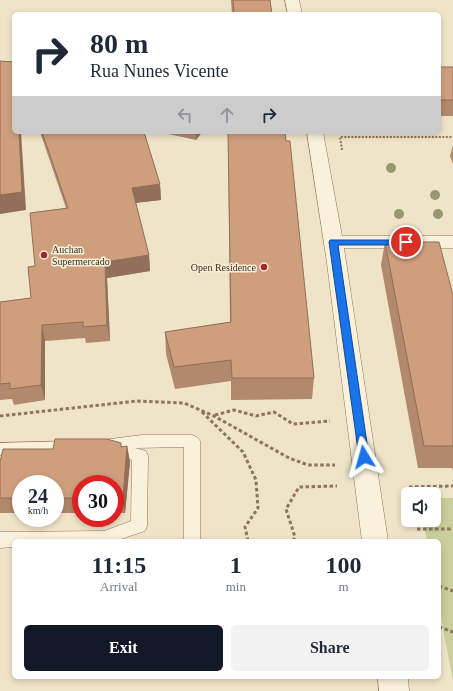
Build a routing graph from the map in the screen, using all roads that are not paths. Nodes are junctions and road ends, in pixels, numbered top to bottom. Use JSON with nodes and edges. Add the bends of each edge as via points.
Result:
{"nodes":[{"id":1,"x":292,"y":0,"type":"edge"},
{"id":2,"x":295,"y":12,"type":"edge"},
{"id":3,"x":315,"y":134,"type":"edge"},
{"id":4,"x":333,"y":242,"type":"junction"},
{"id":5,"x":453,"y":242,"type":"edge"},
{"id":6,"x":106,"y":446,"type":"junction"},
{"id":7,"x":0,"y":449,"type":"edge"},
{"id":8,"x":113,"y":539,"type":"edge"},
{"id":9,"x":192,"y":539,"type":"edge"},
{"id":10,"x":375,"y":539,"type":"edge"},
{"id":11,"x":0,"y":540,"type":"edge"},
{"id":12,"x":12,"y":540,"type":"edge"},
{"id":13,"x":393,"y":679,"type":"edge"},
{"id":14,"x":394,"y":691,"type":"edge"}],
"edges":[{"from":1,"to":2,"type":"street"},
{"from":3,"to":4,"type":"street"},
{"from":4,"to":5,"type":"street"},
{"from":4,"to":10,"type":"street"},
{"from":6,"to":7,"type":"lane"},
{"from":6,"to":8,"type":"lane","via":[[140,456],[139,526]]},
{"from":6,"to":9,"type":"lane","via":[[142,441],[192,441]]},
{"from":11,"to":12,"type":"lane"},
{"from":13,"to":14,"type":"street"}]}
